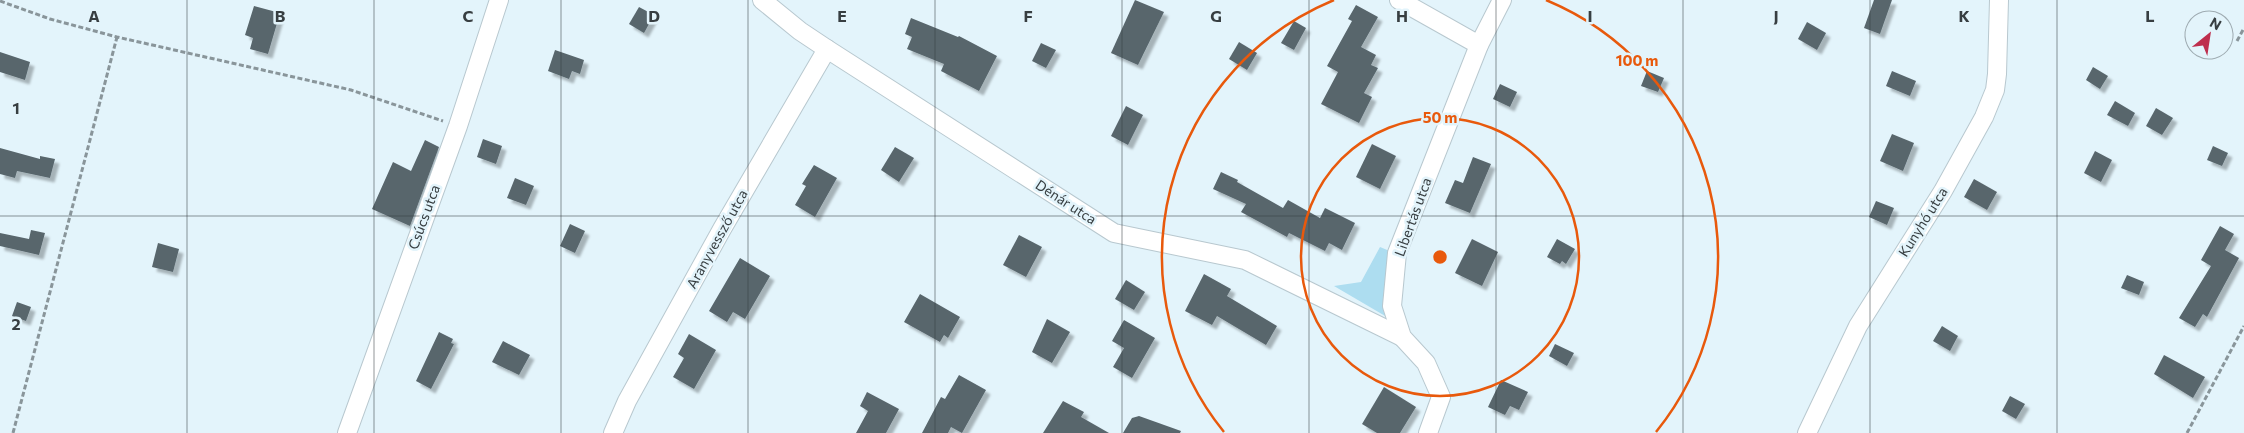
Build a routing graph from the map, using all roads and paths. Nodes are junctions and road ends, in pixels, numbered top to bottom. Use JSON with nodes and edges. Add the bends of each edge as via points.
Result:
{"nodes":[{"id":1,"x":499,"y":0,"type":"edge"},
{"id":2,"x":762,"y":0,"type":"edge"},
{"id":3,"x":1399,"y":0,"type":"edge"},
{"id":4,"x":1502,"y":0,"type":"edge"},
{"id":5,"x":1999,"y":0,"type":"edge"},
{"id":6,"x":0,"y":1,"type":"edge"},
{"id":7,"x":2244,"y":28,"type":"edge"},
{"id":8,"x":117,"y":37,"type":"junction"},
{"id":9,"x":2237,"y":41,"type":"dead end"},
{"id":10,"x":1479,"y":45,"type":"junction"},
{"id":11,"x":827,"y":48,"type":"junction"},
{"id":12,"x":458,"y":126,"type":"junction"},
{"id":13,"x":2244,"y":326,"type":"edge"},
{"id":14,"x":1402,"y":337,"type":"junction"},
{"id":15,"x":14,"y":433,"type":"edge"},
{"id":16,"x":347,"y":433,"type":"edge"},
{"id":17,"x":613,"y":433,"type":"edge"},
{"id":18,"x":1428,"y":433,"type":"edge"},
{"id":19,"x":1807,"y":433,"type":"edge"},
{"id":20,"x":2187,"y":433,"type":"edge"}],
"edges":[{"from":1,"to":12,"type":"street","name":"Csúcs utca"},
{"from":2,"to":11,"type":"street","name":"Dénár utca"},
{"from":3,"to":10,"type":"street"},
{"from":4,"to":10,"type":"street","name":"Libertás utca"},
{"from":5,"to":19,"type":"street","name":"Kunyhó utca","via":[[1995,90],[1984,118],[1943,191],[1858,326]]},
{"from":6,"to":8,"type":"path"},
{"from":7,"to":9,"type":"path"},
{"from":8,"to":12,"type":"path","via":[[351,90]]},
{"from":8,"to":15,"type":"path"},
{"from":10,"to":14,"type":"street","name":"Libertás utca","via":[[1398,253],[1392,306]]},
{"from":11,"to":14,"type":"street","name":"Dénár utca","via":[[1114,233],[1245,260]]},
{"from":11,"to":17,"type":"street","name":"Aranyvessző utca","via":[[722,229]]},
{"from":12,"to":16,"type":"street","name":"Csúcs utca"},
{"from":13,"to":20,"type":"path"},
{"from":14,"to":18,"type":"street","name":"Libertás utca","via":[[1426,363],[1441,397]]}]}
